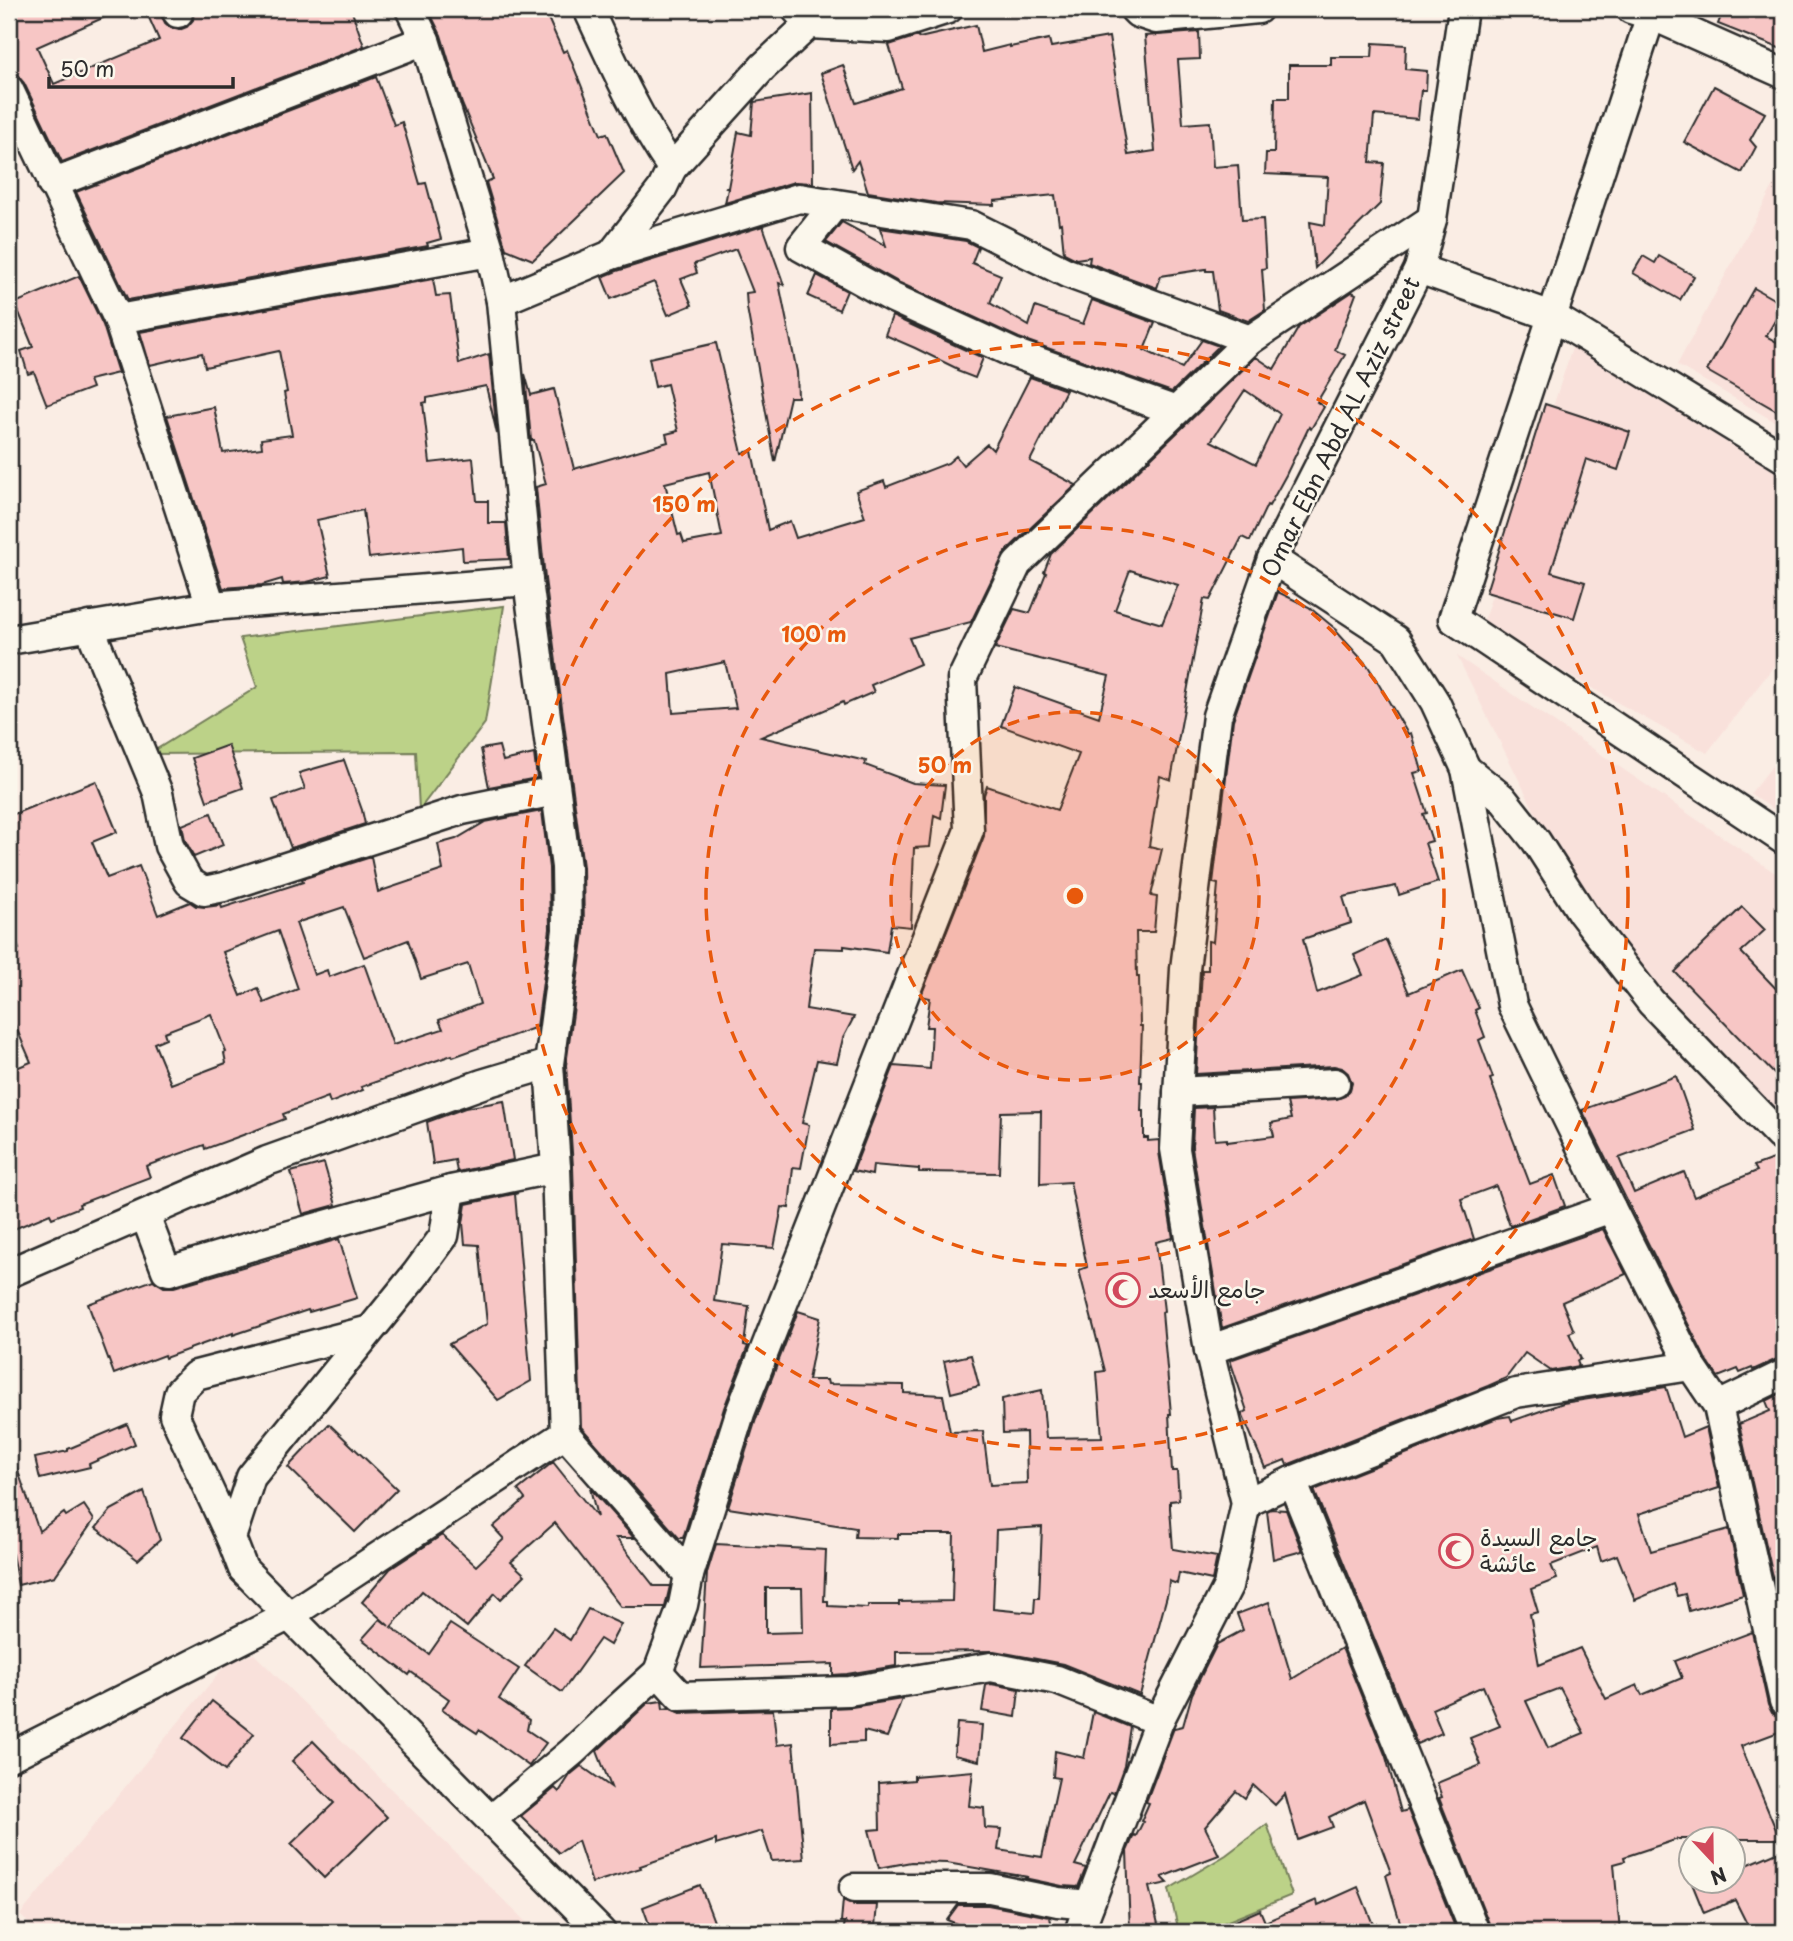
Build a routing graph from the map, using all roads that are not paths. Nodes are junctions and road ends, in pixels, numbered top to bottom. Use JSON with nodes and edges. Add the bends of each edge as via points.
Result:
{"nodes":[{"id":1,"x":410,"y":9,"type":"edge"},
{"id":2,"x":588,"y":9,"type":"edge"},
{"id":3,"x":948,"y":9,"type":"edge"},
{"id":4,"x":1135,"y":9,"type":"edge"},
{"id":5,"x":1258,"y":9,"type":"edge"},
{"id":6,"x":1463,"y":9,"type":"edge"},
{"id":7,"x":1641,"y":12,"type":"edge"},
{"id":8,"x":803,"y":17,"type":"edge"},
{"id":9,"x":425,"y":40,"type":"junction"},
{"id":10,"x":1784,"y":74,"type":"edge"},
{"id":11,"x":9,"y":90,"type":"edge"},
{"id":12,"x":672,"y":168,"type":"junction"},
{"id":13,"x":52,"y":184,"type":"junction"},
{"id":14,"x":835,"y":204,"type":"junction"},
{"id":15,"x":1432,"y":219,"type":"junction"},
{"id":16,"x":490,"y":252,"type":"junction"},
{"id":17,"x":611,"y":255,"type":"junction"},
{"id":18,"x":1419,"y":269,"type":"junction"},
{"id":19,"x":500,"y":301,"type":"junction"},
{"id":20,"x":1552,"y":316,"type":"junction"},
{"id":21,"x":118,"y":320,"type":"junction"},
{"id":22,"x":1250,"y":340,"type":"junction"},
{"id":23,"x":1176,"y":411,"type":"junction"},
{"id":24,"x":1784,"y":458,"type":"edge"},
{"id":25,"x":1272,"y":559,"type":"junction"},
{"id":26,"x":528,"y":581,"type":"junction"},
{"id":27,"x":211,"y":606,"type":"junction"},
{"id":28,"x":89,"y":626,"type":"junction"},
{"id":29,"x":9,"y":640,"type":"edge"},
{"id":30,"x":1466,"y":769,"type":"junction"},
{"id":31,"x":555,"y":790,"type":"junction"},
{"id":32,"x":1784,"y":841,"type":"edge"},
{"id":33,"x":549,"y":1064,"type":"junction"},
{"id":34,"x":1335,"y":1083,"type":"dead end"},
{"id":35,"x":1178,"y":1092,"type":"junction"},
{"id":36,"x":1784,"y":1138,"type":"edge"},
{"id":37,"x":556,"y":1168,"type":"junction"},
{"id":38,"x":451,"y":1190,"type":"junction"},
{"id":39,"x":1611,"y":1208,"type":"junction"},
{"id":40,"x":145,"y":1215,"type":"junction"},
{"id":41,"x":9,"y":1273,"type":"edge"},
{"id":42,"x":370,"y":1330,"type":"junction"},
{"id":43,"x":1209,"y":1350,"type":"junction"},
{"id":44,"x":1691,"y":1366,"type":"junction"},
{"id":45,"x":1784,"y":1374,"type":"edge"},
{"id":46,"x":1718,"y":1406,"type":"junction"},
{"id":47,"x":565,"y":1434,"type":"junction"},
{"id":48,"x":1292,"y":1481,"type":"junction"},
{"id":49,"x":1247,"y":1503,"type":"junction"},
{"id":50,"x":230,"y":1538,"type":"junction"},
{"id":51,"x":688,"y":1575,"type":"junction"},
{"id":52,"x":290,"y":1615,"type":"junction"},
{"id":53,"x":658,"y":1672,"type":"junction"},
{"id":54,"x":1783,"y":1689,"type":"edge"},
{"id":55,"x":1159,"y":1721,"type":"junction"},
{"id":56,"x":9,"y":1757,"type":"edge"},
{"id":57,"x":491,"y":1820,"type":"junction"},
{"id":58,"x":854,"y":1888,"type":"dead end"},
{"id":59,"x":1089,"y":1905,"type":"junction"},
{"id":60,"x":601,"y":1932,"type":"edge"},
{"id":61,"x":1079,"y":1932,"type":"edge"},
{"id":62,"x":1475,"y":1932,"type":"edge"}],
"edges":[{"from":1,"to":9,"type":"street"},
{"from":2,"to":12,"type":"street"},
{"from":3,"to":8,"type":"street","via":[[890,28]]},
{"from":4,"to":5,"type":"street","via":[[1156,19]]},
{"from":6,"to":15,"type":"street","name":"Omar Ebn Abd AL Aziz street"},
{"from":7,"to":10,"type":"street"},
{"from":7,"to":20,"type":"street"},
{"from":8,"to":12,"type":"street"},
{"from":9,"to":13,"type":"street"},
{"from":9,"to":16,"type":"street"},
{"from":11,"to":13,"type":"street"},
{"from":12,"to":17,"type":"street","via":[[662,189]]},
{"from":13,"to":21,"type":"street"},
{"from":14,"to":17,"type":"street","via":[[799,198]]},
{"from":14,"to":22,"type":"street","via":[[971,225],[1068,273]]},
{"from":14,"to":23,"type":"street","via":[[801,247],[892,298],[1013,354]]},
{"from":15,"to":18,"type":"street","name":"Omar Ebn Abd AL Aziz street"},
{"from":15,"to":22,"type":"street"},
{"from":16,"to":19,"type":"street"},
{"from":16,"to":21,"type":"street"},
{"from":17,"to":19,"type":"street"},
{"from":18,"to":20,"type":"street"},
{"from":18,"to":25,"type":"street","name":"Omar Ebn Abd AL Aziz street"},
{"from":19,"to":26,"type":"street"},
{"from":20,"to":24,"type":"street"},
{"from":20,"to":32,"type":"street","via":[[1453,620]]},
{"from":21,"to":27,"type":"street"},
{"from":22,"to":23,"type":"street"},
{"from":23,"to":51,"type":"street","via":[[1017,564],[962,679],[969,830],[740,1413]]},
{"from":25,"to":30,"type":"street","via":[[1396,640],[1435,702]]},
{"from":25,"to":35,"type":"street","name":"Omar Ebn Abd AL Aziz street","via":[[1217,716],[1185,969]]},
{"from":26,"to":27,"type":"street"},
{"from":26,"to":31,"type":"street"},
{"from":27,"to":28,"type":"street"},
{"from":28,"to":29,"type":"street"},
{"from":28,"to":31,"type":"street","via":[[158,793],[169,846],[189,882],[204,891],[462,810]]},
{"from":30,"to":36,"type":"street","via":[[1502,799],[1536,841],[1582,913],[1651,1002]]},
{"from":30,"to":39,"type":"street","via":[[1512,1005]]},
{"from":31,"to":33,"type":"street","via":[[566,867],[567,930]]},
{"from":33,"to":37,"type":"street"},
{"from":33,"to":40,"type":"street","via":[[267,1161]]},
{"from":34,"to":35,"type":"street"},
{"from":35,"to":43,"type":"street","name":"Omar Ebn Abd AL Aziz street","via":[[1175,1149]]},
{"from":37,"to":38,"type":"street"},
{"from":37,"to":47,"type":"street"},
{"from":38,"to":40,"type":"street","via":[[169,1271]]},
{"from":38,"to":42,"type":"street","via":[[444,1236]]},
{"from":39,"to":43,"type":"street"},
{"from":39,"to":44,"type":"street"},
{"from":40,"to":41,"type":"street"},
{"from":42,"to":50,"type":"street","via":[[251,1477]]},
{"from":42,"to":50,"type":"street","via":[[196,1375],[179,1392],[174,1415]]},
{"from":43,"to":49,"type":"street","name":"Omar Ebn Abd AL Aziz street"},
{"from":44,"to":46,"type":"street"},
{"from":44,"to":48,"type":"street","via":[[1516,1394]]},
{"from":45,"to":46,"type":"street"},
{"from":46,"to":54,"type":"street"},
{"from":47,"to":51,"type":"street"},
{"from":47,"to":52,"type":"street"},
{"from":48,"to":49,"type":"street"},
{"from":48,"to":62,"type":"street"},
{"from":49,"to":55,"type":"street","name":"Omar Ebn Abd AL Aziz street","via":[[1228,1586]]},
{"from":50,"to":52,"type":"street","via":[[243,1569]]},
{"from":51,"to":53,"type":"street","via":[[683,1605]]},
{"from":52,"to":56,"type":"street"},
{"from":52,"to":57,"type":"street"},
{"from":53,"to":55,"type":"street","via":[[680,1696],[849,1691],[991,1667],[1057,1681]]},
{"from":53,"to":57,"type":"street"},
{"from":55,"to":59,"type":"street","name":"Omar Ebn Abd AL Aziz street"},
{"from":57,"to":60,"type":"street"},
{"from":58,"to":59,"type":"street","via":[[990,1888]]},
{"from":59,"to":61,"type":"street","name":"Omar Ebn Abd AL Aziz street"}]}
